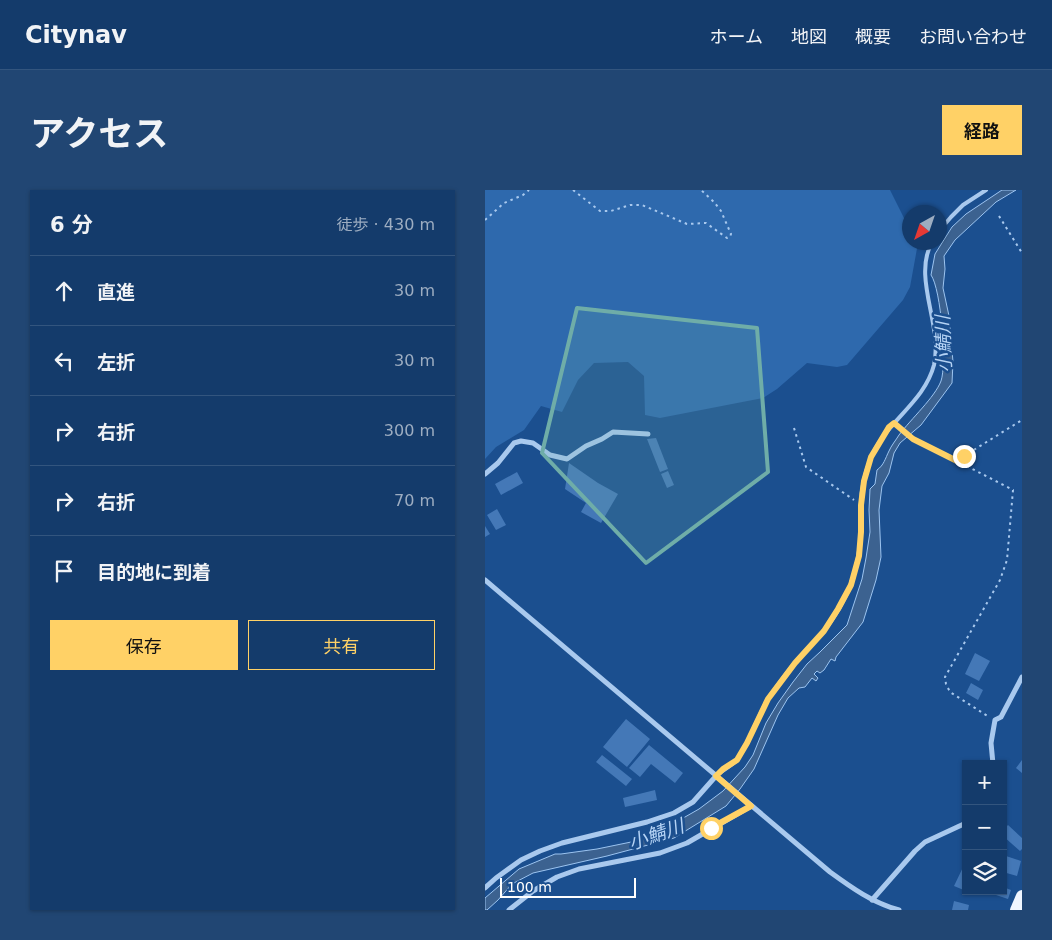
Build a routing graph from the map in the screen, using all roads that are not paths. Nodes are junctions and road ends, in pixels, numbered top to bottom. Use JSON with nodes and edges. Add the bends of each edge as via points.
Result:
{"nodes":[{"id":1,"x":986,"y":190,"type":"edge"},
{"id":2,"x":947,"y":222,"type":"edge"},
{"id":3,"x":928,"y":250,"type":"edge"},
{"id":4,"x":648,"y":434,"type":"dead end"},
{"id":5,"x":485,"y":474,"type":"edge"},
{"id":6,"x":485,"y":580,"type":"edge"},
{"id":7,"x":1022,"y":677,"type":"edge"},
{"id":8,"x":993,"y":760,"type":"edge"},
{"id":9,"x":719,"y":778,"type":"junction"},
{"id":10,"x":751,"y":806,"type":"junction"},
{"id":11,"x":962,"y":825,"type":"edge"},
{"id":12,"x":485,"y":888,"type":"edge"},
{"id":13,"x":1022,"y":896,"type":"edge"},
{"id":14,"x":872,"y":900,"type":"junction"},
{"id":15,"x":509,"y":910,"type":"edge"},
{"id":16,"x":899,"y":910,"type":"edge"},
{"id":17,"x":1016,"y":910,"type":"edge"}],
"edges":[{"from":1,"to":2,"type":"lane","via":[[963,205]]},
{"from":3,"to":9,"type":"lane","via":[[926,290],[936,338],[933,366],[916,398],[889,427],[871,457],[861,505],[859,556],[851,585],[824,631],[768,699],[737,760],[723,769]]},
{"from":4,"to":5,"type":"street","via":[[613,432],[567,459],[557,458],[533,443],[521,441],[514,444]]},
{"from":6,"to":9,"type":"street"},
{"from":7,"to":8,"type":"street","via":[[1001,717],[995,720],[991,743]]},
{"from":9,"to":10,"type":"street"},
{"from":9,"to":12,"type":"street","via":[[693,802],[674,813],[540,851],[521,860]]},
{"from":10,"to":14,"type":"street","via":[[830,872]]},
{"from":10,"to":15,"type":"street","via":[[687,844],[557,877]]},
{"from":11,"to":14,"type":"street","via":[[920,846]]},
{"from":13,"to":17,"type":"main road"},
{"from":14,"to":16,"type":"street"}]}
